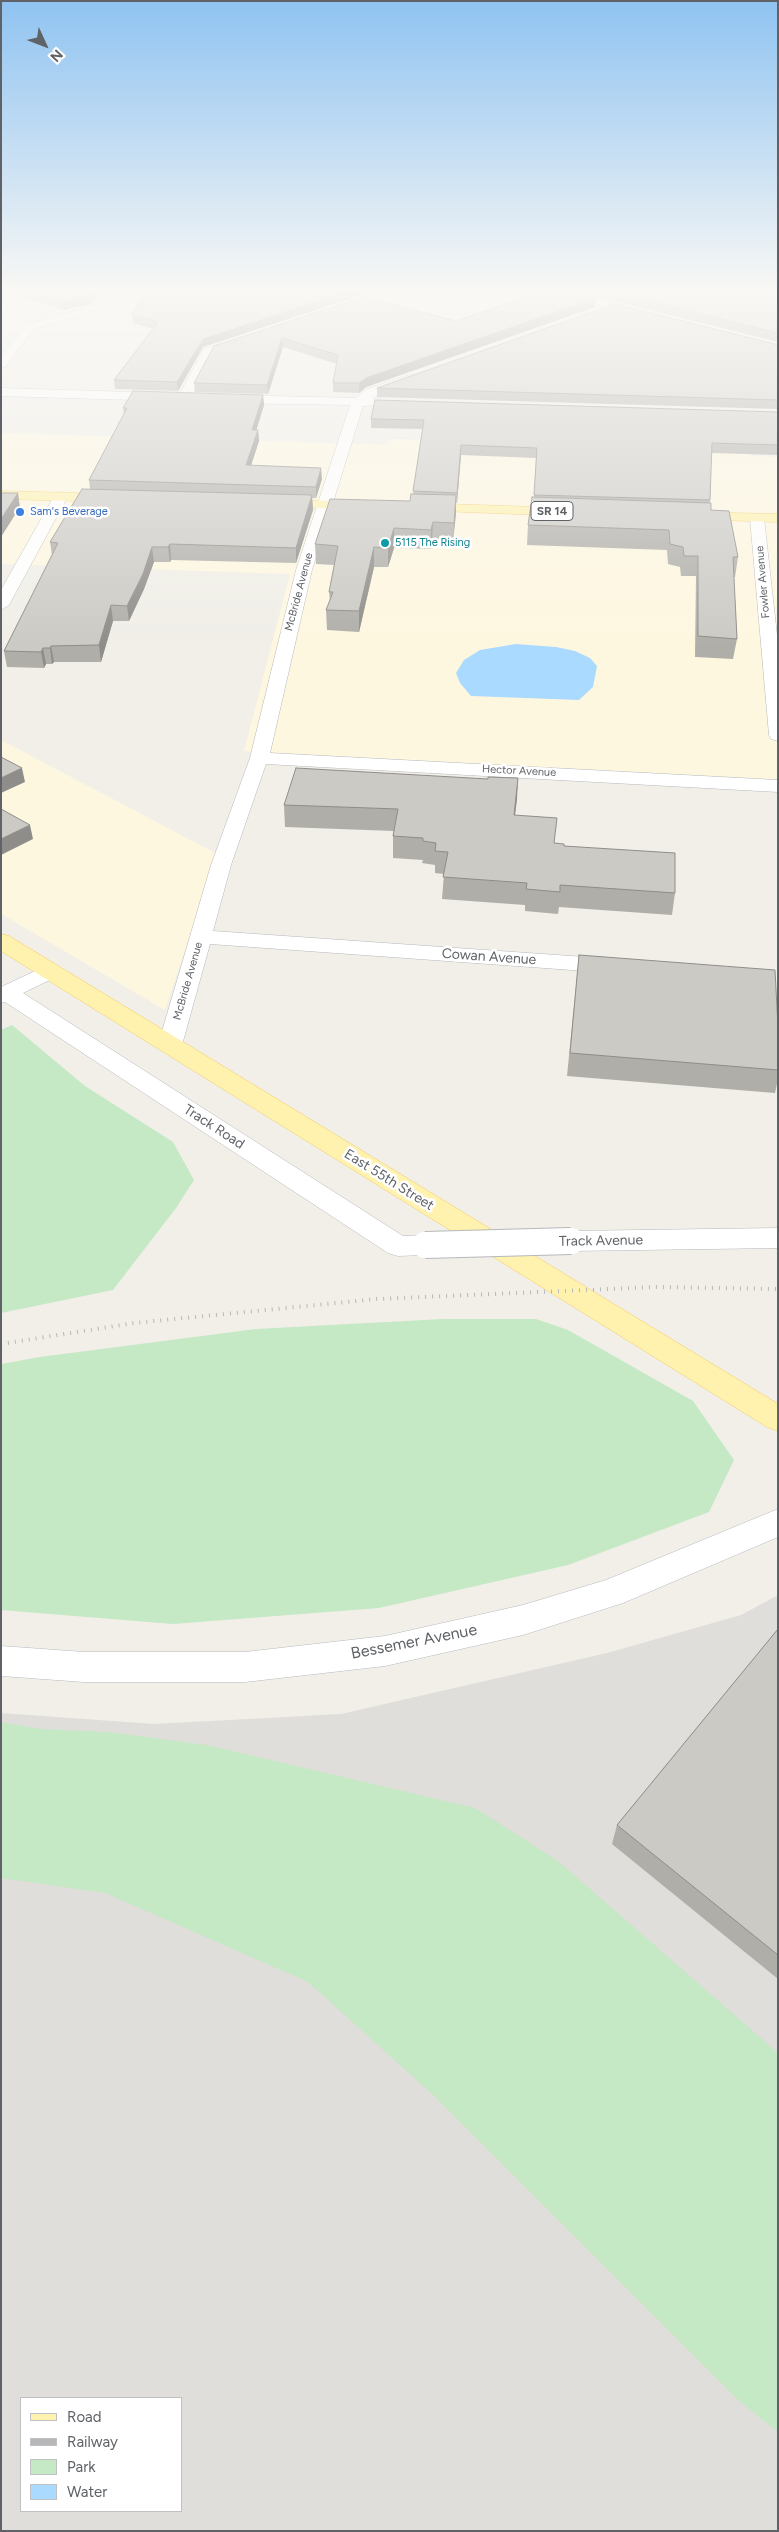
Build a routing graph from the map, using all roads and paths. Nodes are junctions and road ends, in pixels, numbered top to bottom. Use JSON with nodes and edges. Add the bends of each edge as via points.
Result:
{"nodes":[{"id":1,"x":356,"y":409,"type":"edge"},
{"id":2,"x":1,"y":494,"type":"edge"},
{"id":3,"x":61,"y":496,"type":"junction"},
{"id":4,"x":130,"y":498,"type":"edge"},
{"id":5,"x":258,"y":503,"type":"edge"},
{"id":6,"x":326,"y":505,"type":"junction"},
{"id":7,"x":378,"y":506,"type":"edge"},
{"id":8,"x":404,"y":507,"type":"edge"},
{"id":9,"x":581,"y":512,"type":"edge"},
{"id":10,"x":678,"y":515,"type":"edge"},
{"id":11,"x":757,"y":518,"type":"junction"},
{"id":12,"x":778,"y":518,"type":"edge"},
{"id":13,"x":1,"y":605,"type":"edge"},
{"id":14,"x":778,"y":735,"type":"edge"},
{"id":15,"x":259,"y":758,"type":"junction"},
{"id":16,"x":778,"y":786,"type":"edge"},
{"id":17,"x":201,"y":937,"type":"junction"},
{"id":18,"x":1,"y":941,"type":"edge"},
{"id":19,"x":632,"y":967,"type":"edge"},
{"id":20,"x":50,"y":971,"type":"junction"},
{"id":21,"x":4,"y":995,"type":"edge"},
{"id":22,"x":170,"y":1044,"type":"junction"},
{"id":23,"x":778,"y":1238,"type":"edge"},
{"id":24,"x":425,"y":1245,"type":"joint"},
{"id":25,"x":778,"y":1420,"type":"edge"},
{"id":26,"x":778,"y":1522,"type":"edge"},
{"id":27,"x":1,"y":1661,"type":"edge"}],
"edges":[{"from":1,"to":6,"type":"street","name":"McBride Avenue"},
{"from":2,"to":3,"type":"main road"},
{"from":3,"to":4,"type":"main road"},
{"from":3,"to":13,"type":"street"},
{"from":5,"to":6,"type":"main road"},
{"from":6,"to":7,"type":"main road"},
{"from":6,"to":15,"type":"street","name":"McBride Avenue","via":[[304,570]]},
{"from":8,"to":9,"type":"main road","number":"SR 14"},
{"from":10,"to":11,"type":"main road"},
{"from":11,"to":12,"type":"main road"},
{"from":11,"to":14,"type":"street","name":"Fowler Avenue"},
{"from":15,"to":16,"type":"street","name":"Hector Avenue"},
{"from":15,"to":17,"type":"street","name":"McBride Avenue"},
{"from":17,"to":19,"type":"street","name":"Cowan Avenue"},
{"from":17,"to":22,"type":"street","name":"McBride Avenue"},
{"from":18,"to":20,"type":"main road","name":"East 55th Street"},
{"from":20,"to":21,"type":"street"},
{"from":20,"to":22,"type":"main road","name":"East 55th Street"},
{"from":21,"to":24,"type":"street","name":"Track Road","via":[[398,1246]]},
{"from":22,"to":25,"type":"main road","name":"East 55th Street"},
{"from":23,"to":24,"type":"street","name":"Track Avenue","bridge":true},
{"from":26,"to":27,"type":"street","name":"Bessemer Avenue","via":[[612,1593],[524,1620],[385,1652],[245,1667],[84,1667]]}]}
